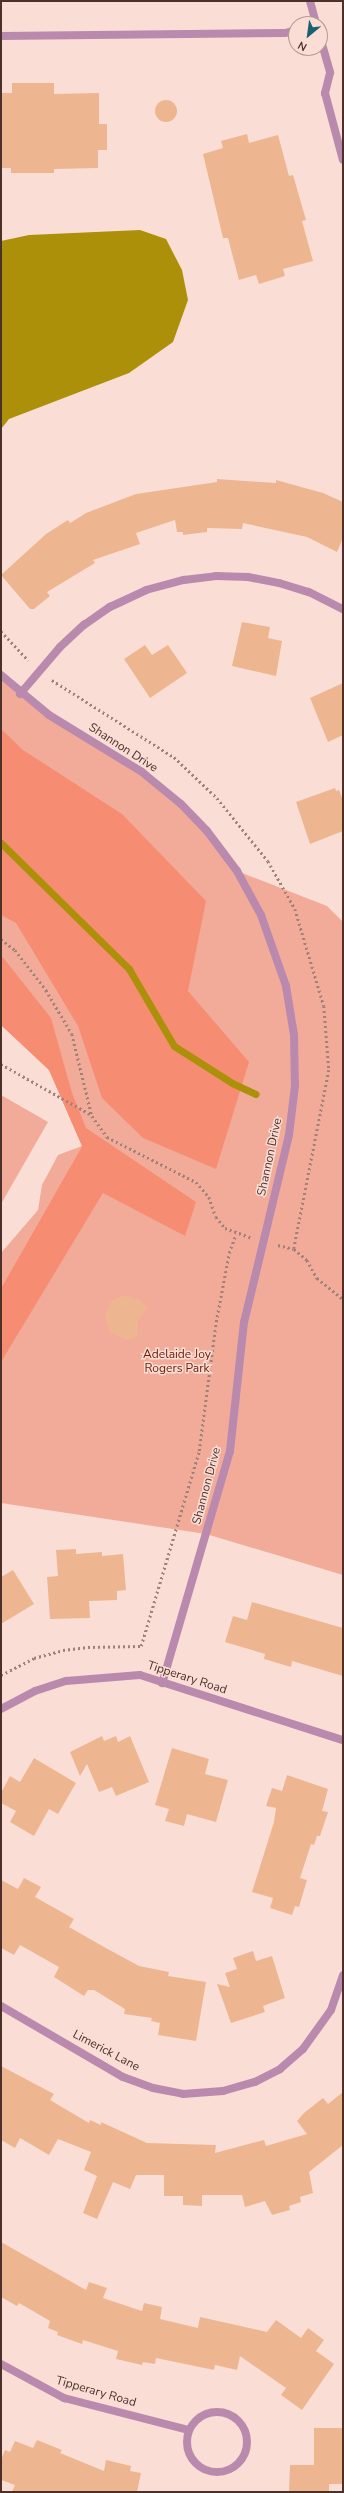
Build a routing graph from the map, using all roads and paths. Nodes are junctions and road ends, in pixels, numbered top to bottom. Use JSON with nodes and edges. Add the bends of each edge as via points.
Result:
{"nodes":[{"id":1,"x":310,"y":1,"type":"edge"},
{"id":2,"x":314,"y":16,"type":"edge"},
{"id":3,"x":288,"y":32,"type":"edge"},
{"id":4,"x":1,"y":36,"type":"edge"},
{"id":5,"x":325,"y":56,"type":"edge"},
{"id":6,"x":343,"y":160,"type":"edge"},
{"id":7,"x":343,"y":609,"type":"edge"},
{"id":8,"x":1,"y":631,"type":"edge"},
{"id":9,"x":40,"y":670,"type":"junction"},
{"id":10,"x":1,"y":675,"type":"edge"},
{"id":11,"x":20,"y":694,"type":"junction"},
{"id":12,"x":1,"y":939,"type":"edge"},
{"id":13,"x":1,"y":1064,"type":"edge"},
{"id":14,"x":92,"y":1116,"type":"junction"},
{"id":15,"x":343,"y":1299,"type":"edge"},
{"id":16,"x":1,"y":1675,"type":"edge"},
{"id":17,"x":162,"y":1683,"type":"junction"},
{"id":18,"x":1,"y":1709,"type":"edge"},
{"id":19,"x":343,"y":1740,"type":"edge"},
{"id":20,"x":343,"y":1975,"type":"edge"},
{"id":21,"x":1,"y":2006,"type":"edge"},
{"id":22,"x":1,"y":2364,"type":"edge"},
{"id":23,"x":189,"y":2430,"type":"junction"}],
"edges":[{"from":1,"to":2,"type":"street"},
{"from":3,"to":4,"type":"street"},
{"from":5,"to":6,"type":"street","via":[[330,73],[325,93]]},
{"from":7,"to":9,"type":"street","via":[[309,592],[279,582],[248,577],[216,576],[184,580],[146,590],[110,607],[84,625]]},
{"from":8,"to":9,"type":"path"},
{"from":9,"to":11,"type":"street"},
{"from":9,"to":15,"type":"path","via":[[75,696],[174,757],[217,798],[268,861],[296,909],[324,1006],[329,1070],[294,1248],[307,1260],[317,1278]]},
{"from":10,"to":11,"type":"street","name":"Shannon Drive"},
{"from":11,"to":17,"type":"street","name":"Shannon Drive","via":[[49,715],[142,772],[181,804],[207,831],[237,871],[261,915],[286,986],[294,1036],[295,1086],[289,1135],[244,1322],[230,1451]]},
{"from":12,"to":14,"type":"path","via":[[15,950],[46,990],[72,1034]]},
{"from":13,"to":14,"type":"path"},
{"from":14,"to":16,"type":"path","via":[[107,1137],[196,1182],[209,1197],[216,1217],[225,1228],[236,1234],[229,1253],[216,1322],[199,1450],[141,1646],[88,1646],[63,1650],[34,1658]]},
{"from":17,"to":18,"type":"street","name":"Tipperary Road","via":[[140,1676],[83,1678],[35,1691]]},
{"from":17,"to":19,"type":"street","name":"Tipperary Road"},
{"from":20,"to":21,"type":"street","name":"Limerick Lane","via":[[331,2010],[303,2049],[280,2069],[261,2079],[223,2091],[183,2094],[153,2088],[123,2077]]},
{"from":22,"to":23,"type":"street","name":"Tipperary Road","via":[[64,2398]]},
{"from":23,"to":23,"type":"street","via":[[204,2414],[226,2413],[243,2426],[248,2439],[247,2450],[242,2459],[230,2470],[205,2470],[191,2457],[187,2447]]}]}
